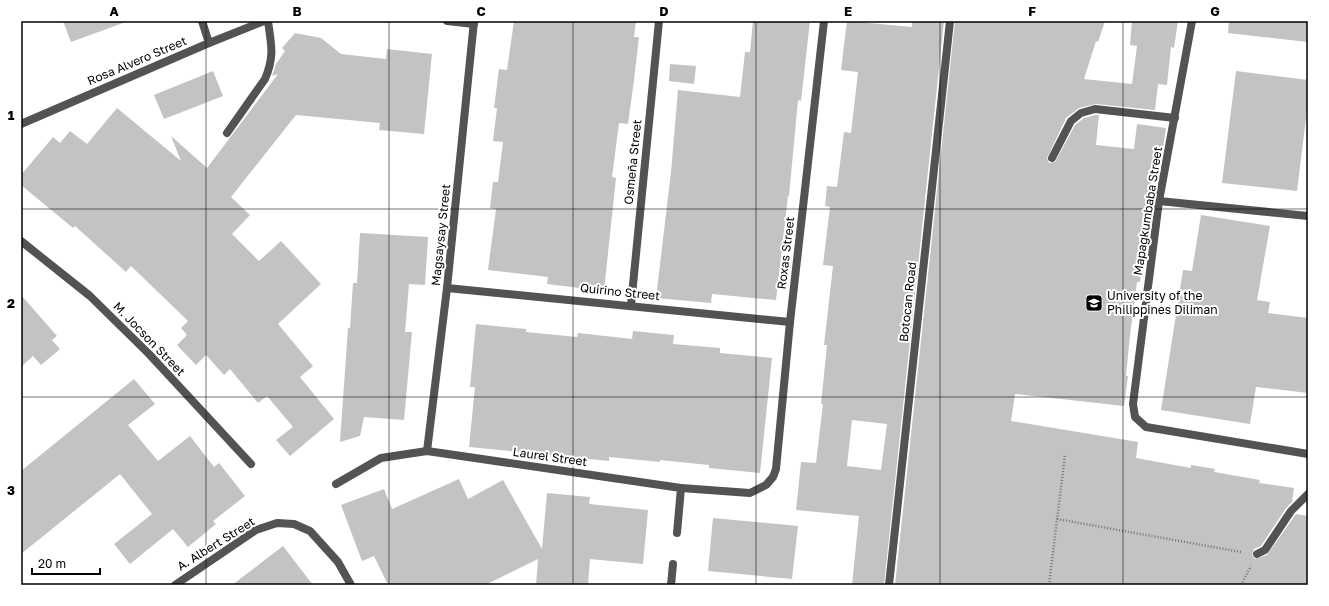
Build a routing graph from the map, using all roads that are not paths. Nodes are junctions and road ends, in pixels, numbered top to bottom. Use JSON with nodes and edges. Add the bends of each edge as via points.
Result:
{"nodes":[{"id":1,"x":202,"y":21,"type":"edge"},
{"id":2,"x":264,"y":21,"type":"edge"},
{"id":3,"x":268,"y":21,"type":"edge"},
{"id":4,"x":447,"y":21,"type":"edge"},
{"id":5,"x":659,"y":21,"type":"edge"},
{"id":6,"x":824,"y":21,"type":"edge"},
{"id":7,"x":950,"y":21,"type":"edge"},
{"id":8,"x":1192,"y":21,"type":"edge"},
{"id":9,"x":474,"y":22,"type":"edge"},
{"id":10,"x":209,"y":43,"type":"junction"},
{"id":11,"x":1175,"y":118,"type":"junction"},
{"id":12,"x":21,"y":124,"type":"edge"},
{"id":13,"x":227,"y":133,"type":"dead end"},
{"id":14,"x":1052,"y":158,"type":"dead end"},
{"id":15,"x":1159,"y":201,"type":"junction"},
{"id":16,"x":1308,"y":216,"type":"edge"},
{"id":17,"x":21,"y":241,"type":"edge"},
{"id":18,"x":447,"y":288,"type":"junction"},
{"id":19,"x":631,"y":305,"type":"junction"},
{"id":20,"x":790,"y":322,"type":"junction"},
{"id":21,"x":427,"y":451,"type":"junction"},
{"id":22,"x":1308,"y":454,"type":"edge"},
{"id":23,"x":251,"y":464,"type":"dead end"},
{"id":24,"x":336,"y":484,"type":"dead end"},
{"id":25,"x":766,"y":485,"type":"joint"},
{"id":26,"x":681,"y":488,"type":"junction"},
{"id":27,"x":1308,"y":494,"type":"edge"},
{"id":28,"x":677,"y":533,"type":"dead end"},
{"id":29,"x":1257,"y":554,"type":"road end"},
{"id":30,"x":673,"y":564,"type":"dead end"},
{"id":31,"x":175,"y":585,"type":"edge"},
{"id":32,"x":351,"y":585,"type":"edge"},
{"id":33,"x":671,"y":585,"type":"edge"},
{"id":34,"x":889,"y":585,"type":"edge"}],
"edges":[{"from":1,"to":10,"type":"street"},
{"from":2,"to":10,"type":"street","name":"Rosa Alvero Street"},
{"from":3,"to":13,"type":"street","via":[[272,59],[269,69]]},
{"from":4,"to":9,"type":"street"},
{"from":5,"to":19,"type":"street","name":"Osmeña Street"},
{"from":6,"to":20,"type":"street","name":"Roxas Street"},
{"from":7,"to":34,"type":"street","name":"Botocan Road"},
{"from":8,"to":11,"type":"street","name":"Mapagkumbaba Street"},
{"from":9,"to":18,"type":"street","name":"Magsaysay Street"},
{"from":10,"to":12,"type":"street","name":"Rosa Alvero Street"},
{"from":11,"to":14,"type":"street","via":[[1095,109],[1081,113],[1071,121]]},
{"from":11,"to":15,"type":"street","name":"Mapagkumbaba Street"},
{"from":15,"to":16,"type":"street"},
{"from":15,"to":22,"type":"street","name":"Mapagkumbaba Street","via":[[1133,404],[1134,418],[1146,427]]},
{"from":17,"to":23,"type":"street","name":"M. Jocson Street","via":[[90,296],[149,354]]},
{"from":18,"to":19,"type":"street","name":"Quirino Street"},
{"from":18,"to":21,"type":"street","name":"Magsaysay Street"},
{"from":19,"to":20,"type":"street","name":"Quirino Street"},
{"from":20,"to":25,"type":"street","name":"Roxas Street","via":[[776,469]]},
{"from":21,"to":24,"type":"street","name":"Laurel Street","via":[[381,458]]},
{"from":21,"to":26,"type":"street","name":"Laurel Street"},
{"from":25,"to":26,"type":"street","name":"Laurel Street","via":[[750,493]]},
{"from":26,"to":28,"type":"street"},
{"from":27,"to":29,"type":"street","via":[[1291,511],[1265,550]]},
{"from":30,"to":33,"type":"street"},
{"from":31,"to":32,"type":"street","name":"A. Albert Street","via":[[256,530],[277,523],[294,524],[310,531],[338,562]]}]}
